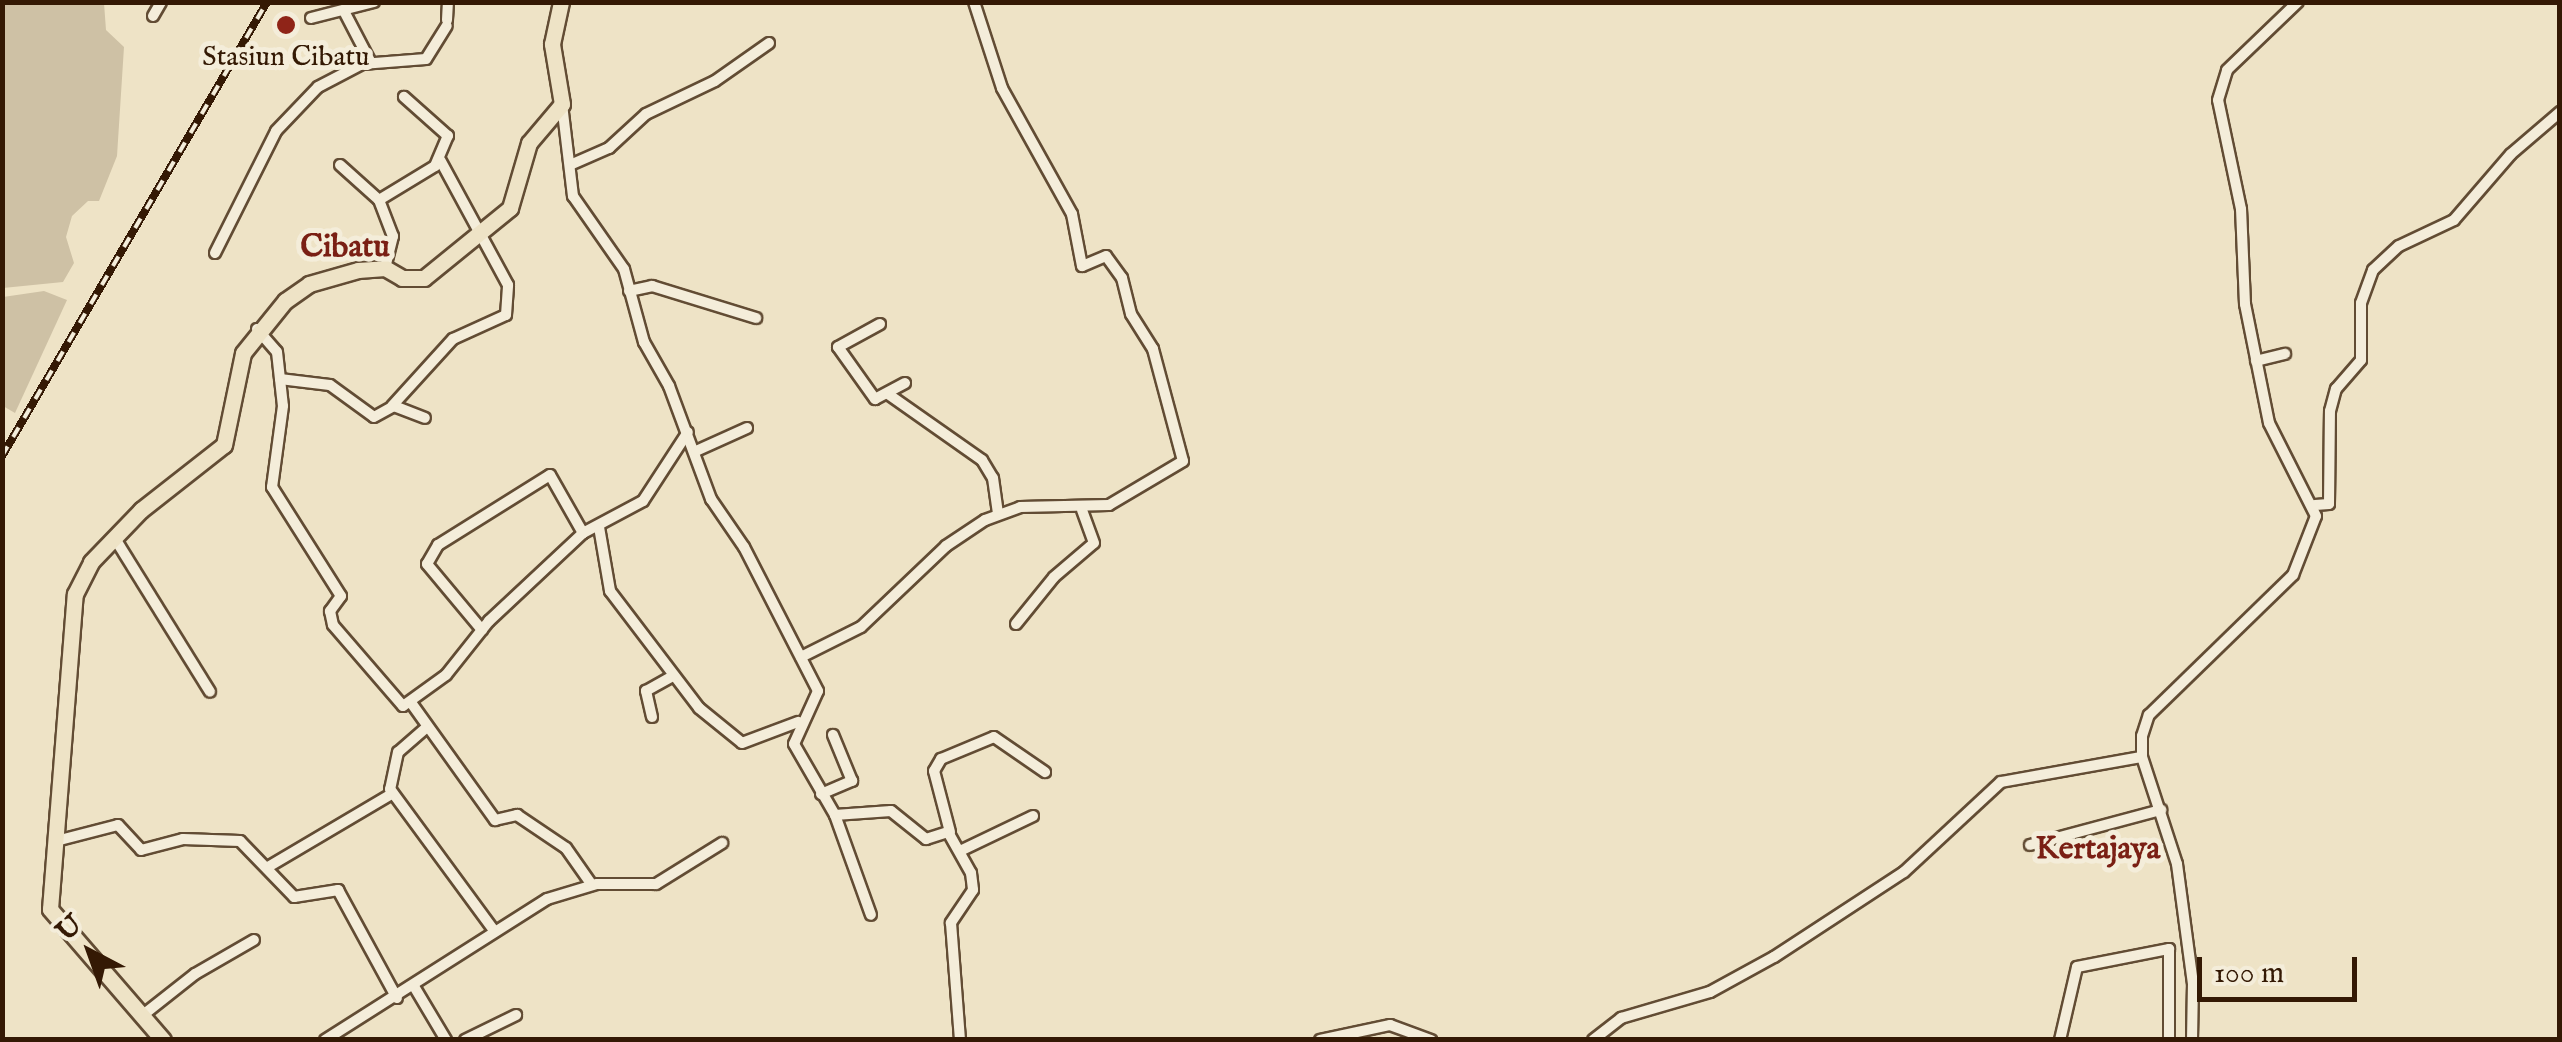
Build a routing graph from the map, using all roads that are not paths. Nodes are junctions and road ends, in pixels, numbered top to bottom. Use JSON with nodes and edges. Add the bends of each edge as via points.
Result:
{"nodes":[{"id":1,"x":161,"y":2,"type":"edge"},
{"id":2,"x":374,"y":2,"type":"edge"},
{"id":3,"x":448,"y":2,"type":"edge"},
{"id":4,"x":562,"y":2,"type":"edge"},
{"id":5,"x":974,"y":2,"type":"edge"},
{"id":6,"x":2298,"y":2,"type":"edge"},
{"id":7,"x":346,"y":12,"type":"junction"},
{"id":8,"x":153,"y":16,"type":"dead end"},
{"id":9,"x":311,"y":18,"type":"dead end"},
{"id":10,"x":769,"y":43,"type":"dead end"},
{"id":11,"x":371,"y":63,"type":"junction"},
{"id":12,"x":404,"y":98,"type":"dead end"},
{"id":13,"x":562,"y":104,"type":"junction"},
{"id":14,"x":2560,"y":112,"type":"edge"},
{"id":15,"x":440,"y":160,"type":"junction"},
{"id":16,"x":340,"y":165,"type":"dead end"},
{"id":17,"x":570,"y":165,"type":"junction"},
{"id":18,"x":378,"y":200,"type":"junction"},
{"id":19,"x":480,"y":230,"type":"junction"},
{"id":20,"x":215,"y":253,"type":"dead end"},
{"id":21,"x":385,"y":268,"type":"junction"},
{"id":22,"x":629,"y":291,"type":"junction"},
{"id":23,"x":756,"y":318,"type":"dead end"},
{"id":24,"x":880,"y":324,"type":"dead end"},
{"id":25,"x":258,"y":329,"type":"junction"},
{"id":26,"x":2285,"y":354,"type":"dead end"},
{"id":27,"x":2256,"y":361,"type":"junction"},
{"id":28,"x":280,"y":379,"type":"junction"},
{"id":29,"x":905,"y":383,"type":"dead end"},
{"id":30,"x":888,"y":394,"type":"junction"},
{"id":31,"x":392,"y":406,"type":"junction"},
{"id":32,"x":425,"y":418,"type":"dead end"},
{"id":33,"x":747,"y":428,"type":"dead end"},
{"id":34,"x":688,"y":432,"type":"junction"},
{"id":35,"x":696,"y":451,"type":"junction"},
{"id":36,"x":2321,"y":506,"type":"junction"},
{"id":37,"x":1082,"y":510,"type":"junction"},
{"id":38,"x":998,"y":514,"type":"junction"},
{"id":39,"x":600,"y":527,"type":"junction"},
{"id":40,"x":582,"y":533,"type":"junction"},
{"id":41,"x":114,"y":537,"type":"junction"},
{"id":42,"x":1016,"y":624,"type":"dead end"},
{"id":43,"x":482,"y":630,"type":"junction"},
{"id":44,"x":801,"y":658,"type":"junction"},
{"id":45,"x":673,"y":676,"type":"junction"},
{"id":46,"x":210,"y":692,"type":"dead end"},
{"id":47,"x":412,"y":704,"type":"junction"},
{"id":48,"x":652,"y":717,"type":"dead end"},
{"id":49,"x":802,"y":721,"type":"junction"},
{"id":50,"x":426,"y":727,"type":"junction"},
{"id":51,"x":833,"y":735,"type":"dead end"},
{"id":52,"x":2142,"y":757,"type":"junction"},
{"id":53,"x":1045,"y":772,"type":"dead end"},
{"id":54,"x":393,"y":793,"type":"junction"},
{"id":55,"x":821,"y":794,"type":"junction"},
{"id":56,"x":2162,"y":810,"type":"junction"},
{"id":57,"x":835,"y":815,"type":"junction"},
{"id":58,"x":1033,"y":816,"type":"dead end"},
{"id":59,"x":950,"y":832,"type":"junction"},
{"id":60,"x":56,"y":841,"type":"junction"},
{"id":61,"x":722,"y":843,"type":"dead end"},
{"id":62,"x":2030,"y":845,"type":"dead end"},
{"id":63,"x":960,"y":851,"type":"junction"},
{"id":64,"x":268,"y":867,"type":"junction"},
{"id":65,"x":592,"y":885,"type":"junction"},
{"id":66,"x":871,"y":915,"type":"dead end"},
{"id":67,"x":495,"y":932,"type":"junction"},
{"id":68,"x":254,"y":940,"type":"dead end"},
{"id":69,"x":415,"y":988,"type":"junction"},
{"id":70,"x":397,"y":998,"type":"junction"},
{"id":71,"x":143,"y":1015,"type":"junction"},
{"id":72,"x":516,"y":1016,"type":"dead end"},
{"id":73,"x":163,"y":1040,"type":"edge"},
{"id":74,"x":326,"y":1040,"type":"edge"},
{"id":75,"x":446,"y":1040,"type":"edge"},
{"id":76,"x":465,"y":1040,"type":"edge"},
{"id":77,"x":960,"y":1040,"type":"edge"},
{"id":78,"x":1320,"y":1040,"type":"edge"},
{"id":79,"x":1431,"y":1040,"type":"edge"},
{"id":80,"x":1594,"y":1040,"type":"edge"},
{"id":81,"x":2060,"y":1040,"type":"edge"},
{"id":82,"x":2169,"y":1040,"type":"edge"},
{"id":83,"x":2192,"y":1040,"type":"edge"}],
"edges":[{"from":1,"to":8,"type":"street"},
{"from":2,"to":7,"type":"street"},
{"from":3,"to":11,"type":"street","via":[[447,23],[426,59]]},
{"from":4,"to":13,"type":"main road","via":[[552,44]]},
{"from":5,"to":37,"type":"street","via":[[1002,88],[1072,214],[1082,266],[1106,256],[1122,278],[1132,314],[1153,348],[1183,461],[1115,502]]},
{"from":6,"to":27,"type":"street","via":[[2227,70],[2218,100],[2241,209],[2244,304]]},
{"from":7,"to":9,"type":"street"},
{"from":7,"to":11,"type":"street"},
{"from":10,"to":17,"type":"street","via":[[715,81],[646,114],[608,148]]},
{"from":11,"to":20,"type":"street","via":[[329,79],[276,131]]},
{"from":12,"to":15,"type":"street","via":[[448,136]]},
{"from":13,"to":17,"type":"street"},
{"from":13,"to":19,"type":"main road","via":[[528,144],[510,208]]},
{"from":14,"to":36,"type":"street","via":[[2511,154],[2454,220],[2399,246],[2373,270],[2362,303],[2361,360],[2336,389],[2330,411]]},
{"from":15,"to":18,"type":"street"},
{"from":15,"to":19,"type":"street"},
{"from":16,"to":18,"type":"street"},
{"from":17,"to":22,"type":"street","via":[[573,196],[624,269]]},
{"from":18,"to":21,"type":"street","via":[[393,236]]},
{"from":19,"to":21,"type":"main road","via":[[424,278],[402,278]]},
{"from":19,"to":31,"type":"street","via":[[508,284],[505,320],[453,339]]},
{"from":21,"to":25,"type":"main road","via":[[309,284]]},
{"from":22,"to":23,"type":"street","via":[[652,286]]},
{"from":22,"to":34,"type":"street","via":[[644,342]]},
{"from":24,"to":30,"type":"street","via":[[838,345],[874,399]]},
{"from":25,"to":28,"type":"street","via":[[277,352]]},
{"from":25,"to":41,"type":"main road","via":[[243,353],[224,445]]},
{"from":26,"to":27,"type":"street"},
{"from":27,"to":36,"type":"street","via":[[2275,443]]},
{"from":28,"to":31,"type":"street","via":[[330,385],[374,417]]},
{"from":28,"to":47,"type":"street","via":[[272,487],[334,579],[341,599],[330,616],[342,638],[397,704]]},
{"from":29,"to":30,"type":"street"},
{"from":30,"to":38,"type":"street","via":[[982,460],[993,478]]},
{"from":31,"to":32,"type":"street"},
{"from":33,"to":35,"type":"street"},
{"from":34,"to":35,"type":"street"},
{"from":34,"to":39,"type":"street","via":[[653,492]]},
{"from":35,"to":44,"type":"street","via":[[711,500],[744,547]]},
{"from":36,"to":52,"type":"street","via":[[2293,575],[2149,715]]},
{"from":37,"to":38,"type":"street"},
{"from":37,"to":42,"type":"street","via":[[1094,544],[1054,577]]},
{"from":38,"to":44,"type":"street","via":[[946,546],[861,627]]},
{"from":39,"to":40,"type":"street"},
{"from":39,"to":45,"type":"street","via":[[610,591]]},
{"from":40,"to":43,"type":"street"},
{"from":40,"to":43,"type":"street","via":[[550,475],[438,546],[427,564]]},
{"from":41,"to":46,"type":"street"},
{"from":41,"to":60,"type":"main road","via":[[82,578],[70,620]]},
{"from":43,"to":47,"type":"street"},
{"from":44,"to":49,"type":"street","via":[[818,690]]},
{"from":45,"to":48,"type":"street","via":[[646,692]]},
{"from":45,"to":49,"type":"street","via":[[738,742]]},
{"from":47,"to":50,"type":"street"},
{"from":49,"to":55,"type":"street","via":[[794,744]]},
{"from":50,"to":54,"type":"street","via":[[398,752]]},
{"from":50,"to":65,"type":"street","via":[[495,820],[516,815],[566,848]]},
{"from":51,"to":55,"type":"street","via":[[852,781]]},
{"from":52,"to":56,"type":"street"},
{"from":52,"to":80,"type":"street","via":[[2001,782],[1904,872],[1774,957],[1710,992],[1620,1018]]},
{"from":53,"to":59,"type":"street","via":[[994,737],[941,759],[934,771]]},
{"from":54,"to":64,"type":"street"},
{"from":54,"to":67,"type":"street"},
{"from":55,"to":57,"type":"street"},
{"from":56,"to":62,"type":"street"},
{"from":56,"to":83,"type":"street","via":[[2177,864],[2193,984]]},
{"from":57,"to":59,"type":"street","via":[[891,811],[926,839]]},
{"from":57,"to":66,"type":"street"},
{"from":58,"to":63,"type":"street"},
{"from":59,"to":63,"type":"street"},
{"from":60,"to":64,"type":"street","via":[[118,825],[140,850],[184,839],[240,841]]},
{"from":60,"to":71,"type":"main road","via":[[48,896],[54,920]]},
{"from":61,"to":65,"type":"street","via":[[656,884]]},
{"from":63,"to":77,"type":"street","via":[[974,885],[951,923]]},
{"from":64,"to":70,"type":"street","via":[[294,896],[338,890]]},
{"from":65,"to":67,"type":"street","via":[[547,900]]},
{"from":67,"to":69,"type":"street"},
{"from":68,"to":71,"type":"street"},
{"from":69,"to":70,"type":"street"},
{"from":69,"to":75,"type":"street"},
{"from":70,"to":74,"type":"street"},
{"from":71,"to":73,"type":"main road"},
{"from":72,"to":76,"type":"street"},
{"from":78,"to":79,"type":"street","via":[[1390,1025]]},
{"from":81,"to":82,"type":"street","via":[[2077,967],[2169,949]]}]}
